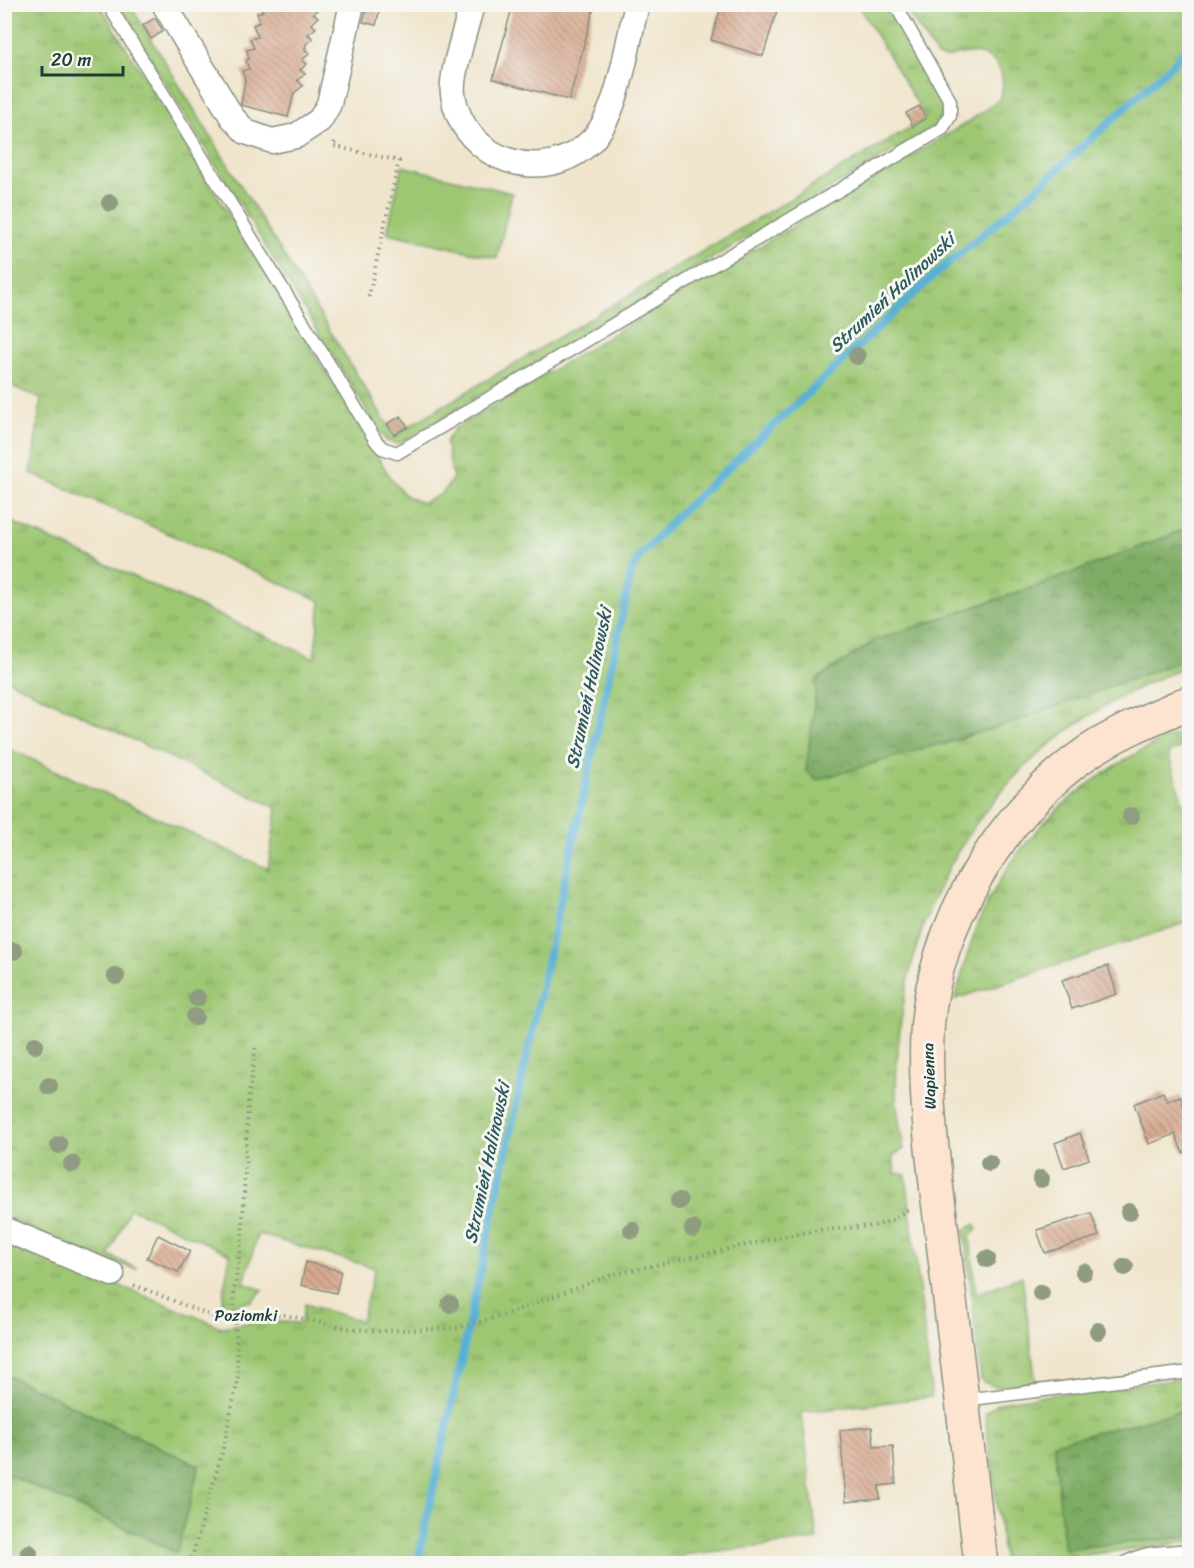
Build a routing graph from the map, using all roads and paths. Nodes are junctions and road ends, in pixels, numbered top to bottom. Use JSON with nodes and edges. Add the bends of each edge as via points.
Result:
{"nodes":[{"id":1,"x":108,"y":4,"type":"edge"},
{"id":2,"x":164,"y":4,"type":"edge"},
{"id":3,"x":352,"y":4,"type":"edge"},
{"id":4,"x":472,"y":4,"type":"edge"},
{"id":5,"x":637,"y":4,"type":"edge"},
{"id":6,"x":895,"y":4,"type":"edge"},
{"id":7,"x":336,"y":136,"type":"dead end"},
{"id":8,"x":368,"y":298,"type":"dead end"},
{"id":9,"x":1190,"y":702,"type":"edge"},
{"id":10,"x":256,"y":1044,"type":"dead end"},
{"id":11,"x":938,"y":1195,"type":"junction"},
{"id":12,"x":4,"y":1229,"type":"edge"},
{"id":13,"x":112,"y":1274,"type":"joint"},
{"id":14,"x":233,"y":1317,"type":"junction"},
{"id":15,"x":1190,"y":1372,"type":"edge"},
{"id":16,"x":962,"y":1400,"type":"junction"},
{"id":17,"x":1190,"y":1550,"type":"edge"},
{"id":18,"x":190,"y":1563,"type":"edge"},
{"id":19,"x":981,"y":1563,"type":"edge"},
{"id":20,"x":1125,"y":1563,"type":"edge"}],
"edges":[{"from":1,"to":6,"type":"lane","via":[[376,441],[382,448],[397,453],[942,129],[950,116],[950,101]]},
{"from":2,"to":3,"type":"street","via":[[232,117],[246,132],[272,141],[304,132],[324,114]]},
{"from":4,"to":5,"type":"street","via":[[452,93],[457,111],[470,134],[487,152],[529,165],[563,158],[593,139],[613,100]]},
{"from":7,"to":8,"type":"path","via":[[333,146],[399,161]]},
{"from":9,"to":11,"type":"street","name":"Wapienna","via":[[1122,731],[1086,754],[1043,791],[1003,834],[960,908],[934,989],[927,1033]]},
{"from":10,"to":14,"type":"path","via":[[248,1101],[245,1203]]},
{"from":11,"to":14,"type":"path","name":"Poziomki","via":[[874,1226],[810,1231],[611,1275],[468,1327],[378,1331],[285,1316]]},
{"from":11,"to":16,"type":"street","name":"Wapienna"},
{"from":12,"to":13,"type":"street"},
{"from":13,"to":14,"type":"path","name":"Poziomki","via":[[201,1313]]},
{"from":14,"to":18,"type":"path","via":[[236,1389]]},
{"from":15,"to":16,"type":"lane"},
{"from":16,"to":19,"type":"street","name":"Wapienna"},
{"from":17,"to":20,"type":"lane","via":[[1140,1556]]}]}
